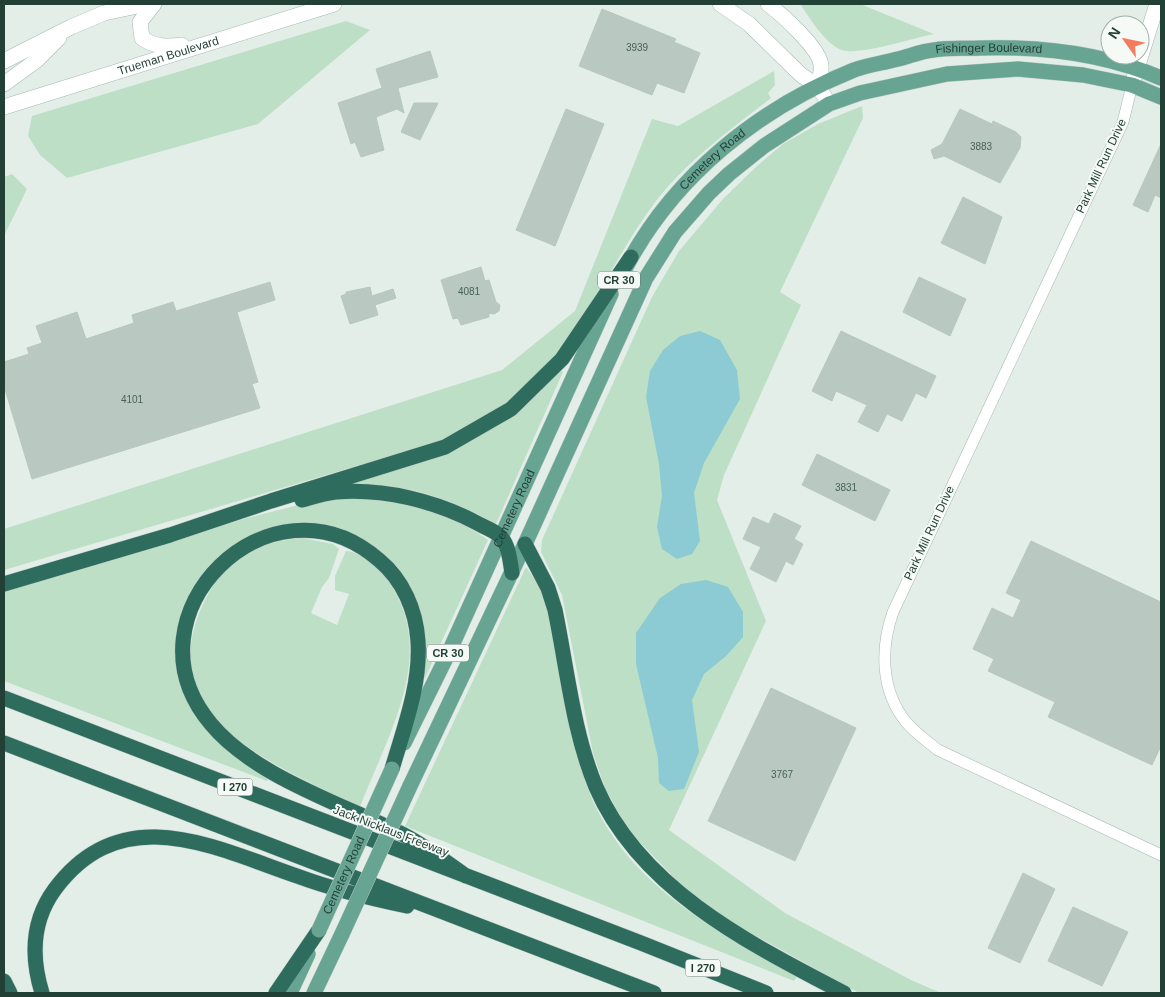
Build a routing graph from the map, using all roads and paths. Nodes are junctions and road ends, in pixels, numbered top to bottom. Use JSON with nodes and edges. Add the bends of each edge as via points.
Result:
{"nodes":[{"id":1,"x":147,"y":4,"type":"edge"},
{"id":2,"x":154,"y":4,"type":"edge"},
{"id":3,"x":334,"y":4,"type":"edge"},
{"id":4,"x":720,"y":4,"type":"edge"},
{"id":5,"x":768,"y":4,"type":"edge"},
{"id":6,"x":783,"y":4,"type":"edge"},
{"id":7,"x":1157,"y":4,"type":"edge"},
{"id":8,"x":790,"y":21,"type":"junction"},
{"id":9,"x":71,"y":27,"type":"junction"},
{"id":10,"x":213,"y":40,"type":"junction"},
{"id":11,"x":4,"y":61,"type":"edge"},
{"id":12,"x":1137,"y":68,"type":"junction"},
{"id":13,"x":1161,"y":78,"type":"edge"},
{"id":14,"x":4,"y":84,"type":"edge"},
{"id":15,"x":1132,"y":85,"type":"junction"},
{"id":16,"x":818,"y":86,"type":"junction"},
{"id":17,"x":1161,"y":97,"type":"edge"},
{"id":18,"x":829,"y":104,"type":"junction"},
{"id":19,"x":4,"y":107,"type":"edge"},
{"id":20,"x":631,"y":257,"type":"junction"},
{"id":21,"x":170,"y":535,"type":"junction"},
{"id":22,"x":500,"y":536,"type":"junction"},
{"id":23,"x":526,"y":544,"type":"junction"},
{"id":24,"x":512,"y":572,"type":"junction"},
{"id":25,"x":4,"y":584,"type":"edge"},
{"id":26,"x":4,"y":698,"type":"edge"},
{"id":27,"x":4,"y":743,"type":"edge"},
{"id":28,"x":392,"y":769,"type":"junction"},
{"id":29,"x":1161,"y":855,"type":"edge"},
{"id":30,"x":466,"y":876,"type":"junction"},
{"id":31,"x":452,"y":915,"type":"junction"},
{"id":32,"x":319,"y":930,"type":"junction"},
{"id":33,"x":4,"y":981,"type":"edge"},
{"id":34,"x":10,"y":993,"type":"edge"},
{"id":35,"x":42,"y":993,"type":"edge"},
{"id":36,"x":276,"y":993,"type":"edge"},
{"id":37,"x":290,"y":993,"type":"edge"},
{"id":38,"x":314,"y":993,"type":"edge"},
{"id":39,"x":654,"y":993,"type":"edge"},
{"id":40,"x":766,"y":993,"type":"edge"},
{"id":41,"x":844,"y":993,"type":"edge"}],
"edges":[{"from":1,"to":9,"type":"main road","via":[[104,13]]},
{"from":2,"to":10,"type":"main road","via":[[140,22],[140,34],[149,43],[168,47]]},
{"from":3,"to":10,"type":"main road","name":"Trueman Boulevard"},
{"from":4,"to":16,"type":"main road","via":[[750,24],[801,74]]},
{"from":5,"to":8,"type":"main road"},
{"from":6,"to":8,"type":"main road"},
{"from":7,"to":12,"type":"main road"},
{"from":8,"to":16,"type":"main road","via":[[822,65]]},
{"from":9,"to":11,"type":"main road"},
{"from":9,"to":14,"type":"main road","via":[[37,60]]},
{"from":10,"to":19,"type":"main road","name":"Trueman Boulevard"},
{"from":12,"to":13,"type":"main road","name":"Fishinger Boulevard"},
{"from":12,"to":15,"type":"main road"},
{"from":12,"to":16,"type":"main road","name":"Fishinger Boulevard","via":[[1054,50],[1017,47],[934,50],[856,70]]},
{"from":15,"to":17,"type":"main road","name":"Fishinger Boulevard"},
{"from":15,"to":18,"type":"main road","name":"Fishinger Boulevard","via":[[1083,75],[1018,69],[946,74]]},
{"from":15,"to":29,"type":"street","name":"Park Mill Run Drive","via":[[1123,122],[893,612],[886,632],[884,653],[885,672],[895,704],[914,730],[938,750]]},
{"from":16,"to":18,"type":"main road"},
{"from":16,"to":20,"type":"main road","name":"Cemetery Road","number":"CR 30","via":[[740,134],[710,159],[672,199]]},
{"from":18,"to":23,"type":"main road","name":"Cemetery Road","number":"CR 30","via":[[746,159],[709,193],[675,232],[632,306]]},
{"from":20,"to":21,"type":"highway","via":[[562,359],[511,409],[445,447]]},
{"from":20,"to":22,"type":"main road","name":"Cemetery Road","number":"CR 30"},
{"from":21,"to":22,"type":"highway","via":[[335,492],[366,492],[410,498],[441,508],[465,516]]},
{"from":21,"to":25,"type":"highway"},
{"from":22,"to":24,"type":"highway","via":[[508,551]]},
{"from":22,"to":28,"type":"main road","name":"Cemetery Road","number":"CR 30","via":[[449,652]]},
{"from":23,"to":24,"type":"main road","name":"Cemetery Road","number":"CR 30"},
{"from":23,"to":41,"type":"highway","via":[[555,610],[584,754],[597,787],[632,846],[689,900],[789,964]]},
{"from":24,"to":38,"type":"main road","name":"Cemetery Road","number":"CR 30","bridge":true},
{"from":26,"to":30,"type":"highway","name":"Jack Nicklaus Freeway","number":"I 270"},
{"from":27,"to":31,"type":"highway"},
{"from":28,"to":30,"type":"highway","via":[[414,691],[418,663],[416,620],[399,582],[365,549],[330,534],[285,532],[240,548],[204,583],[192,606],[185,630],[187,681],[200,710],[222,736],[249,758],[406,836]]},
{"from":28,"to":32,"type":"main road","name":"Cemetery Road","number":"CR 30","bridge":true},
{"from":30,"to":40,"type":"highway","name":"Jack Nicklaus Freeway","number":"I 270"},
{"from":31,"to":35,"type":"highway","via":[[347,894],[205,844],[159,836],[134,837],[108,844],[81,860],[48,898],[40,917],[34,958]]},
{"from":31,"to":39,"type":"highway"},
{"from":32,"to":36,"type":"highway"},
{"from":32,"to":37,"type":"main road","name":"Cemetery Road","number":"CR 30"},
{"from":33,"to":34,"type":"highway"}]}
